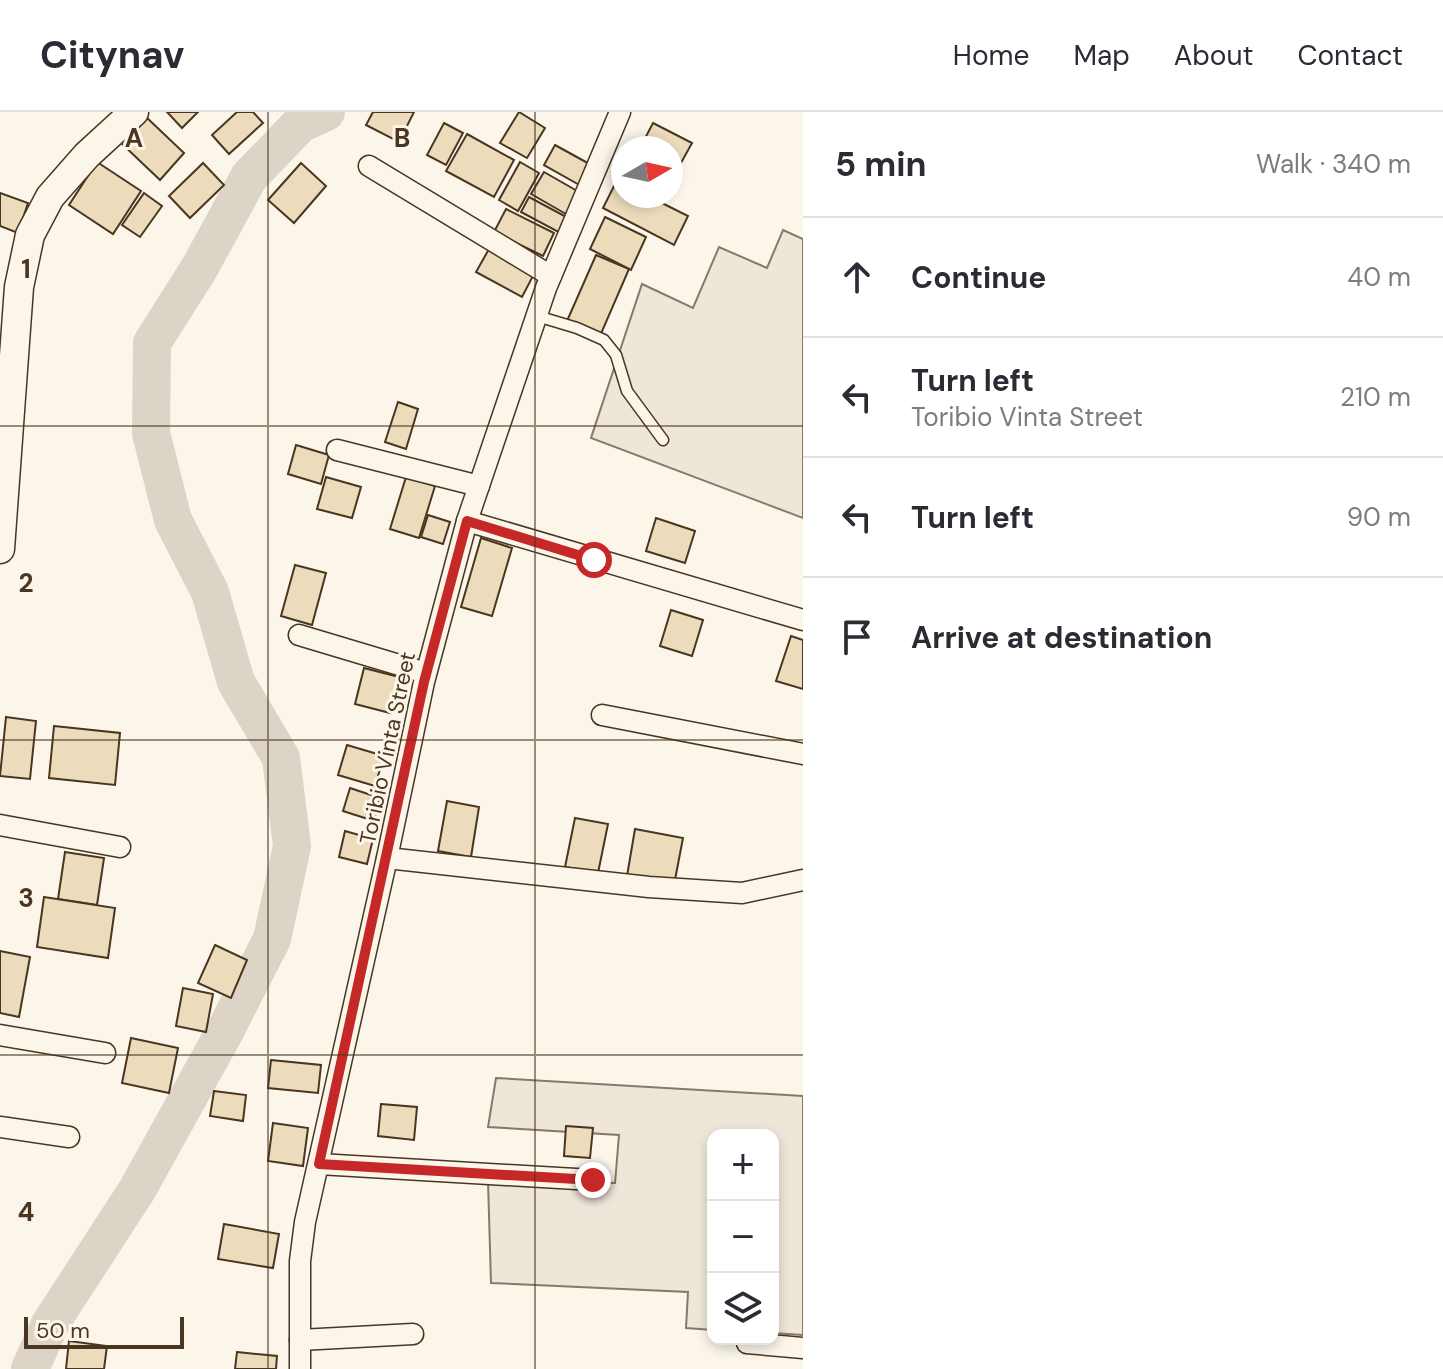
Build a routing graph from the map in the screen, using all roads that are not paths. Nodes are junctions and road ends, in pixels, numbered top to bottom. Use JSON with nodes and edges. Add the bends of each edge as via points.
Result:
{"nodes":[{"id":1,"x":134,"y":112,"type":"edge"},
{"id":2,"x":620,"y":112,"type":"edge"},
{"id":3,"x":369,"y":166,"type":"dead end"},
{"id":4,"x":551,"y":276,"type":"junction"},
{"id":5,"x":537,"y":316,"type":"junction"},
{"id":6,"x":663,"y":440,"type":"dead end"},
{"id":7,"x":337,"y":450,"type":"dead end"},
{"id":8,"x":3,"y":471,"type":"edge"},
{"id":9,"x":479,"y":486,"type":"junction"},
{"id":10,"x":467,"y":521,"type":"junction"},
{"id":11,"x":0,"y":549,"type":"edge"},
{"id":12,"x":803,"y":620,"type":"edge"},
{"id":13,"x":299,"y":635,"type":"dead end"},
{"id":14,"x":426,"y":673,"type":"junction"},
{"id":15,"x":602,"y":715,"type":"dead end"},
{"id":16,"x":803,"y":754,"type":"edge"},
{"id":17,"x":0,"y":825,"type":"edge"},
{"id":18,"x":120,"y":847,"type":"dead end"},
{"id":19,"x":387,"y":858,"type":"junction"},
{"id":20,"x":803,"y":880,"type":"edge"},
{"id":21,"x":0,"y":1035,"type":"edge"},
{"id":22,"x":105,"y":1053,"type":"dead end"},
{"id":23,"x":0,"y":1127,"type":"edge"},
{"id":24,"x":69,"y":1137,"type":"dead end"},
{"id":25,"x":319,"y":1164,"type":"junction"},
{"id":26,"x":593,"y":1180,"type":"dead end"},
{"id":27,"x":413,"y":1334,"type":"dead end"},
{"id":28,"x":300,"y":1340,"type":"junction"},
{"id":29,"x":769,"y":1345,"type":"edge"},
{"id":30,"x":803,"y":1348,"type":"edge"},
{"id":31,"x":300,"y":1369,"type":"edge"}],
"edges":[{"from":1,"to":8,"type":"street","via":[[50,197],[30,235],[19,287]]},
{"from":2,"to":4,"type":"street","name":"Toribio Vinta Street"},
{"from":3,"to":4,"type":"street"},
{"from":4,"to":5,"type":"street","name":"Toribio Vinta Street"},
{"from":5,"to":6,"type":"lane","via":[[604,340],[616,355],[627,391]]},
{"from":5,"to":9,"type":"street","name":"Toribio Vinta Street"},
{"from":7,"to":9,"type":"street"},
{"from":8,"to":11,"type":"street"},
{"from":9,"to":10,"type":"street","name":"Toribio Vinta Street"},
{"from":10,"to":12,"type":"street"},
{"from":10,"to":14,"type":"street","name":"Toribio Vinta Street"},
{"from":13,"to":14,"type":"street"},
{"from":14,"to":19,"type":"street","name":"Toribio Vinta Street"},
{"from":15,"to":16,"type":"street"},
{"from":17,"to":18,"type":"street"},
{"from":19,"to":20,"type":"street","via":[[742,893]]},
{"from":19,"to":25,"type":"street","name":"Toribio Vinta Street"},
{"from":21,"to":22,"type":"street"},
{"from":23,"to":24,"type":"street"},
{"from":25,"to":26,"type":"street"},
{"from":25,"to":28,"type":"street","name":"Toribio Vinta Street","via":[[300,1261]]},
{"from":27,"to":28,"type":"street"},
{"from":28,"to":31,"type":"street","name":"Toribio Vinta Street"},
{"from":29,"to":30,"type":"street"}]}
